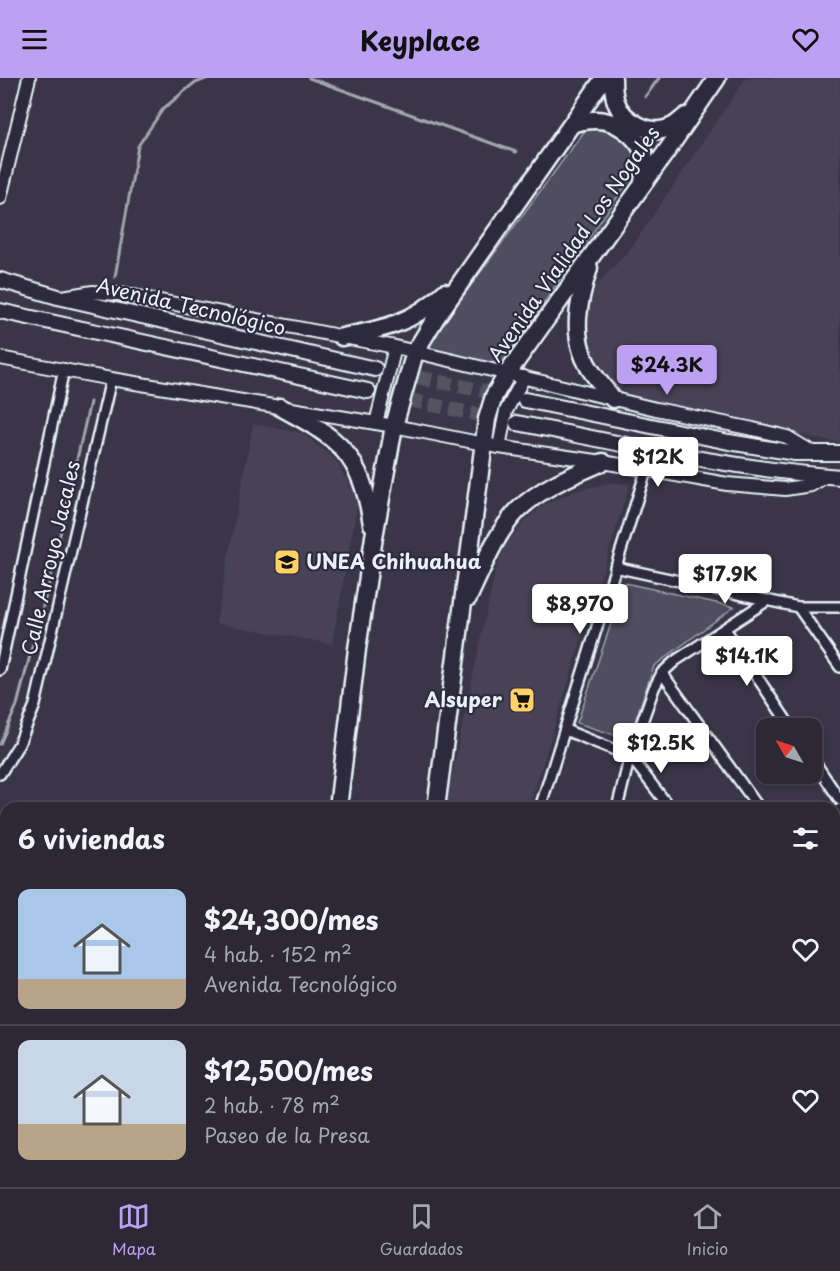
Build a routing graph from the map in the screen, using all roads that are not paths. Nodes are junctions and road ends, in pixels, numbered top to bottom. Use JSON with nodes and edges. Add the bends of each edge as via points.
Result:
{"nodes":[{"id":1,"x":29,"y":78,"type":"edge"},
{"id":2,"x":604,"y":78,"type":"edge"},
{"id":3,"x":613,"y":78,"type":"edge"},
{"id":4,"x":717,"y":78,"type":"edge"},
{"id":5,"x":695,"y":108,"type":"junction"},
{"id":6,"x":574,"y":123,"type":"junction"},
{"id":7,"x":643,"y":184,"type":"junction"},
{"id":8,"x":0,"y":198,"type":"edge"},
{"id":9,"x":594,"y":253,"type":"junction"},
{"id":10,"x":472,"y":266,"type":"junction"},
{"id":11,"x":0,"y":280,"type":"edge"},
{"id":12,"x":58,"y":297,"type":"junction"},
{"id":13,"x":0,"y":311,"type":"edge"},
{"id":14,"x":342,"y":337,"type":"junction"},
{"id":15,"x":395,"y":347,"type":"junction"},
{"id":16,"x":415,"y":352,"type":"junction"},
{"id":17,"x":0,"y":358,"type":"edge"},
{"id":18,"x":64,"y":369,"type":"junction"},
{"id":19,"x":375,"y":369,"type":"tunnel mouth"},
{"id":20,"x":507,"y":374,"type":"junction"},
{"id":21,"x":524,"y":378,"type":"junction"},
{"id":22,"x":111,"y":379,"type":"junction"},
{"id":23,"x":368,"y":391,"type":"tunnel mouth"},
{"id":24,"x":613,"y":399,"type":"junction"},
{"id":25,"x":525,"y":400,"type":"tunnel mouth"},
{"id":26,"x":280,"y":407,"type":"junction"},
{"id":27,"x":376,"y":423,"type":"junction"},
{"id":28,"x":517,"y":423,"type":"tunnel mouth"},
{"id":29,"x":393,"y":426,"type":"junction"},
{"id":30,"x":492,"y":445,"type":"junction"},
{"id":31,"x":812,"y":452,"type":"junction"},
{"id":32,"x":840,"y":453,"type":"edge"},
{"id":33,"x":603,"y":462,"type":"junction"},
{"id":34,"x":646,"y":471,"type":"junction"},
{"id":35,"x":833,"y":477,"type":"edge"},
{"id":36,"x":374,"y":537,"type":"junction"},
{"id":37,"x":615,"y":567,"type":"junction"},
{"id":38,"x":768,"y":600,"type":"junction"},
{"id":39,"x":798,"y":607,"type":"junction"},
{"id":40,"x":840,"y":607,"type":"edge"},
{"id":41,"x":462,"y":610,"type":"junction"},
{"id":42,"x":724,"y":629,"type":"junction"},
{"id":43,"x":840,"y":667,"type":"edge"},
{"id":44,"x":0,"y":670,"type":"edge"},
{"id":45,"x":662,"y":673,"type":"junction"},
{"id":46,"x":785,"y":718,"type":"edge"},
{"id":47,"x":565,"y":730,"type":"junction"},
{"id":48,"x":630,"y":756,"type":"junction"},
{"id":49,"x":822,"y":773,"type":"edge"},
{"id":50,"x":0,"y":774,"type":"edge"},
{"id":51,"x":840,"y":800,"type":"edge"},
{"id":52,"x":339,"y":802,"type":"edge"},
{"id":53,"x":437,"y":802,"type":"edge"},
{"id":54,"x":542,"y":802,"type":"edge"},
{"id":55,"x":618,"y":802,"type":"edge"},
{"id":56,"x":665,"y":802,"type":"edge"},
{"id":57,"x":755,"y":802,"type":"edge"}],
"edges":[{"from":1,"to":8,"type":"main road"},
{"from":2,"to":6,"type":"highway"},
{"from":3,"to":5,"type":"highway","via":[[616,104],[642,127],[657,131],[669,128]]},
{"from":4,"to":5,"type":"highway","name":"Avenida Vialidad Los Nogales"},
{"from":5,"to":7,"type":"highway","name":"Avenida Vialidad Los Nogales"},
{"from":6,"to":7,"type":"highway","via":[[601,119],[630,134],[644,154]]},
{"from":6,"to":10,"type":"highway"},
{"from":7,"to":9,"type":"highway","name":"Avenida Vialidad Los Nogales"},
{"from":9,"to":20,"type":"highway","name":"Avenida Vialidad Los Nogales"},
{"from":9,"to":24,"type":"highway","via":[[580,297],[577,336],[588,366]]},
{"from":10,"to":14,"type":"highway","via":[[431,306],[408,319],[384,329]]},
{"from":10,"to":16,"type":"highway"},
{"from":11,"to":12,"type":"main road","name":"Avenida Tecnológico"},
{"from":12,"to":14,"type":"main road","via":[[93,292],[129,295]]},
{"from":12,"to":19,"type":"main road","name":"Avenida Tecnológico"},
{"from":13,"to":23,"type":"main road"},
{"from":14,"to":15,"type":"main road"},
{"from":15,"to":16,"type":"main road"},
{"from":15,"to":27,"type":"main road"},
{"from":16,"to":20,"type":"main road"},
{"from":16,"to":29,"type":"highway"},
{"from":17,"to":18,"type":"main road"},
{"from":18,"to":22,"type":"main road"},
{"from":18,"to":44,"type":"street"},
{"from":20,"to":21,"type":"main road"},
{"from":20,"to":30,"type":"highway","name":"Avenida Vialidad Los Nogales","via":[[490,409]]},
{"from":21,"to":24,"type":"main road"},
{"from":21,"to":30,"type":"main road"},
{"from":22,"to":26,"type":"main road"},
{"from":22,"to":50,"type":"street","name":"Calle Arroyo Jacales","via":[[35,705],[19,744]]},
{"from":24,"to":31,"type":"main road","via":[[787,437]]},
{"from":25,"to":31,"type":"main road","via":[[729,442],[795,453]]},
{"from":26,"to":27,"type":"main road"},
{"from":26,"to":36,"type":"highway","via":[[338,442],[352,460],[361,476]]},
{"from":27,"to":29,"type":"main road"},
{"from":28,"to":35,"type":"main road","via":[[700,460]]},
{"from":29,"to":30,"type":"main road"},
{"from":29,"to":36,"type":"highway"},
{"from":30,"to":33,"type":"main road"},
{"from":30,"to":41,"type":"highway","name":"Avenida Vialidad Los Nogales"},
{"from":31,"to":32,"type":"main road"},
{"from":33,"to":34,"type":"main road"},
{"from":33,"to":41,"type":"highway","via":[[560,480],[518,511],[502,532]]},
{"from":34,"to":35,"type":"main road","via":[[785,489]]},
{"from":34,"to":37,"type":"street"},
{"from":36,"to":52,"type":"highway"},
{"from":37,"to":38,"type":"street"},
{"from":37,"to":47,"type":"street"},
{"from":38,"to":39,"type":"street"},
{"from":38,"to":42,"type":"street"},
{"from":39,"to":40,"type":"street"},
{"from":39,"to":43,"type":"street"},
{"from":41,"to":53,"type":"highway","name":"Avenida Vialidad Los Nogales"},
{"from":42,"to":45,"type":"street"},
{"from":42,"to":46,"type":"street"},
{"from":45,"to":48,"type":"street"},
{"from":45,"to":57,"type":"street"},
{"from":47,"to":48,"type":"street"},
{"from":47,"to":54,"type":"street"},
{"from":48,"to":55,"type":"street"},
{"from":48,"to":56,"type":"street"},
{"from":49,"to":51,"type":"street"}]}
